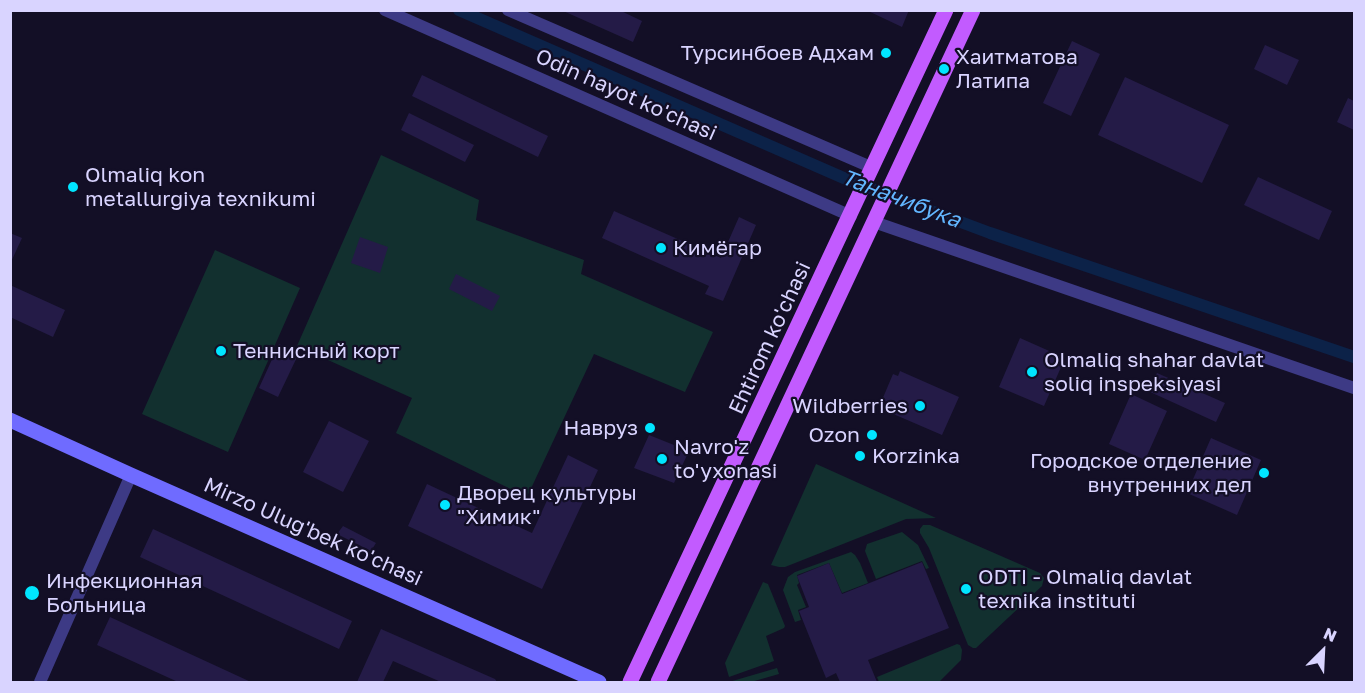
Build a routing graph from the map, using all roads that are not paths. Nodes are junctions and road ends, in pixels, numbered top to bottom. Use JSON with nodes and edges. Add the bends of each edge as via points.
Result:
{"nodes":[{"id":1,"x":385,"y":10,"type":"edge"},
{"id":2,"x":508,"y":10,"type":"edge"},
{"id":3,"x":946,"y":10,"type":"edge"},
{"id":4,"x":973,"y":10,"type":"edge"},
{"id":5,"x":873,"y":168,"type":"junction"},
{"id":6,"x":851,"y":216,"type":"junction"},
{"id":7,"x":876,"y":219,"type":"junction"},
{"id":8,"x":1354,"y":388,"type":"edge"},
{"id":9,"x":10,"y":420,"type":"edge"},
{"id":10,"x":131,"y":475,"type":"junction"},
{"id":11,"x":40,"y":682,"type":"edge"},
{"id":12,"x":599,"y":682,"type":"edge"},
{"id":13,"x":630,"y":682,"type":"edge"},
{"id":14,"x":658,"y":682,"type":"edge"}],
"edges":[{"from":1,"to":6,"type":"street","name":"Odin hayot ko'chasi"},
{"from":2,"to":5,"type":"street","name":"Odin hayot ko'chasi"},
{"from":3,"to":5,"type":"main road","name":"Ehtirom ko'chasi"},
{"from":4,"to":7,"type":"main road"},
{"from":5,"to":6,"type":"main road","name":"Ehtirom ko'chasi"},
{"from":6,"to":13,"type":"main road","name":"Ehtirom ko'chasi"},
{"from":7,"to":8,"type":"street"},
{"from":7,"to":14,"type":"main road"},
{"from":9,"to":10,"type":"main road","name":"Mirzo Ulug'bek ko'chasi"},
{"from":10,"to":11,"type":"street"},
{"from":10,"to":12,"type":"main road","name":"Mirzo Ulug'bek ko'chasi"}]}
